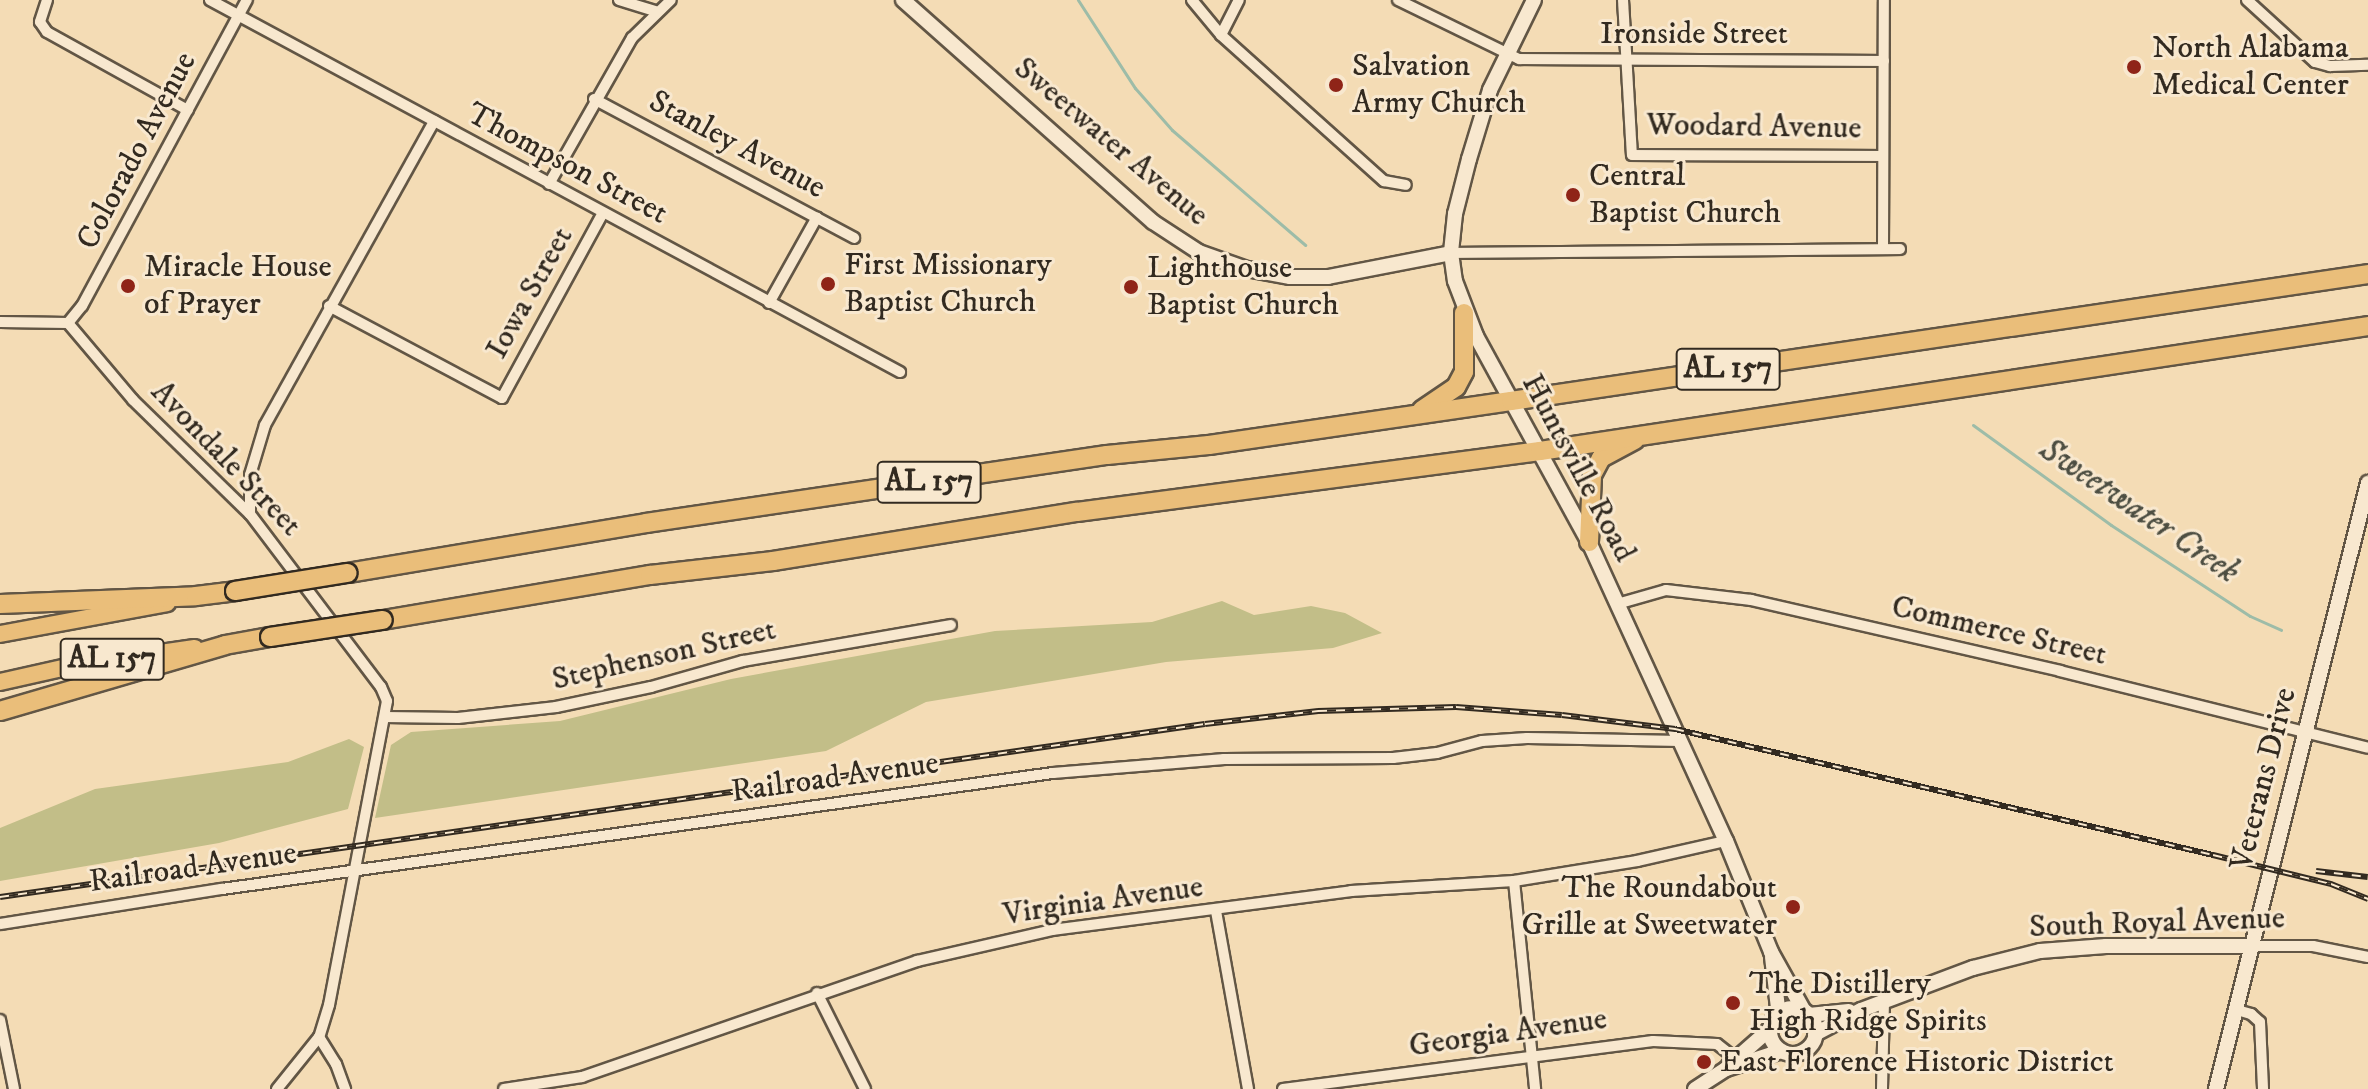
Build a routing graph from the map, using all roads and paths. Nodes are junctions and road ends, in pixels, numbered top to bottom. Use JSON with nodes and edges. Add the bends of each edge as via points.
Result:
{"nodes":[{"id":1,"x":47,"y":0,"type":"edge"},
{"id":2,"x":210,"y":0,"type":"edge"},
{"id":3,"x":247,"y":0,"type":"edge"},
{"id":4,"x":619,"y":0,"type":"edge"},
{"id":5,"x":671,"y":0,"type":"edge"},
{"id":6,"x":903,"y":0,"type":"edge"},
{"id":7,"x":1192,"y":0,"type":"edge"},
{"id":8,"x":1239,"y":0,"type":"edge"},
{"id":9,"x":1398,"y":0,"type":"edge"},
{"id":10,"x":1534,"y":0,"type":"edge"},
{"id":11,"x":1623,"y":0,"type":"edge"},
{"id":12,"x":1884,"y":0,"type":"edge"},
{"id":13,"x":2247,"y":0,"type":"edge"},
{"id":14,"x":653,"y":6,"type":"edge"},
{"id":15,"x":239,"y":15,"type":"junction"},
{"id":16,"x":1221,"y":35,"type":"junction"},
{"id":17,"x":1505,"y":54,"type":"junction"},
{"id":18,"x":1625,"y":59,"type":"junction"},
{"id":19,"x":1884,"y":61,"type":"junction"},
{"id":20,"x":2368,"y":65,"type":"edge"},
{"id":21,"x":594,"y":99,"type":"junction"},
{"id":22,"x":188,"y":110,"type":"junction"},
{"id":23,"x":434,"y":121,"type":"junction"},
{"id":24,"x":1883,"y":156,"type":"junction"},
{"id":25,"x":549,"y":184,"type":"junction"},
{"id":26,"x":1406,"y":185,"type":"dead end"},
{"id":27,"x":603,"y":213,"type":"junction"},
{"id":28,"x":817,"y":217,"type":"junction"},
{"id":29,"x":854,"y":238,"type":"dead end"},
{"id":30,"x":1883,"y":249,"type":"junction"},
{"id":31,"x":1900,"y":249,"type":"dead end"},
{"id":32,"x":1451,"y":253,"type":"junction"},
{"id":33,"x":2368,"y":274,"type":"edge"},
{"id":34,"x":769,"y":303,"type":"junction"},
{"id":35,"x":329,"y":306,"type":"junction"},
{"id":36,"x":1464,"y":313,"type":"junction"},
{"id":37,"x":0,"y":322,"type":"edge"},
{"id":38,"x":68,"y":323,"type":"junction"},
{"id":39,"x":2368,"y":326,"type":"edge"},
{"id":40,"x":900,"y":372,"type":"dead end"},
{"id":41,"x":1511,"y":401,"type":"junction"},
{"id":42,"x":1414,"y":415,"type":"junction"},
{"id":43,"x":1648,"y":433,"type":"junction"},
{"id":44,"x":1540,"y":451,"type":"junction"},
{"id":45,"x":2368,"y":483,"type":"edge"},
{"id":46,"x":250,"y":514,"type":"junction"},
{"id":47,"x":1589,"y":542,"type":"junction"},
{"id":48,"x":196,"y":596,"type":"junction"},
{"id":49,"x":0,"y":604,"type":"edge"},
{"id":50,"x":1617,"y":604,"type":"junction"},
{"id":51,"x":951,"y":625,"type":"dead end"},
{"id":52,"x":0,"y":634,"type":"edge"},
{"id":53,"x":225,"y":645,"type":"junction"},
{"id":54,"x":0,"y":682,"type":"edge"},
{"id":55,"x":0,"y":711,"type":"edge"},
{"id":56,"x":385,"y":717,"type":"junction"},
{"id":57,"x":2305,"y":735,"type":"junction"},
{"id":58,"x":1680,"y":741,"type":"junction"},
{"id":59,"x":2368,"y":748,"type":"edge"},
{"id":60,"x":1726,"y":841,"type":"junction"},
{"id":61,"x":356,"y":871,"type":"junction"},
{"id":62,"x":1514,"y":881,"type":"junction"},
{"id":63,"x":1216,"y":911,"type":"junction"},
{"id":64,"x":0,"y":924,"type":"edge"},
{"id":65,"x":2251,"y":946,"type":"junction"},
{"id":66,"x":1771,"y":952,"type":"junction"},
{"id":67,"x":2368,"y":957,"type":"edge"},
{"id":68,"x":817,"y":993,"type":"junction"},
{"id":69,"x":1884,"y":1002,"type":"junction"},
{"id":70,"x":1861,"y":1010,"type":"junction"},
{"id":71,"x":2237,"y":1010,"type":"junction"},
{"id":72,"x":1806,"y":1013,"type":"junction"},
{"id":73,"x":0,"y":1020,"type":"edge"},
{"id":74,"x":1772,"y":1023,"type":"junction"},
{"id":75,"x":1815,"y":1034,"type":"junction"},
{"id":76,"x":319,"y":1037,"type":"junction"},
{"id":77,"x":1781,"y":1051,"type":"junction"},
{"id":78,"x":1532,"y":1056,"type":"junction"},
{"id":79,"x":1731,"y":1063,"type":"junction"},
{"id":80,"x":582,"y":1077,"type":"junction"},
{"id":81,"x":14,"y":1089,"type":"edge"},
{"id":82,"x":277,"y":1089,"type":"edge"},
{"id":83,"x":345,"y":1089,"type":"edge"},
{"id":84,"x":504,"y":1089,"type":"edge"},
{"id":85,"x":589,"y":1089,"type":"edge"},
{"id":86,"x":865,"y":1089,"type":"edge"},
{"id":87,"x":1248,"y":1089,"type":"edge"},
{"id":88,"x":1283,"y":1089,"type":"edge"},
{"id":89,"x":1535,"y":1089,"type":"edge"},
{"id":90,"x":1695,"y":1089,"type":"edge"},
{"id":91,"x":1882,"y":1089,"type":"edge"},
{"id":92,"x":2216,"y":1089,"type":"edge"},
{"id":93,"x":2263,"y":1089,"type":"edge"}],
"edges":[{"from":1,"to":22,"type":"street","via":[[40,22],[47,32]]},
{"from":2,"to":15,"type":"street","name":"Thompson Street"},
{"from":3,"to":15,"type":"street","name":"Colorado Avenue"},
{"from":4,"to":14,"type":"street"},
{"from":5,"to":14,"type":"street"},
{"from":6,"to":32,"type":"main road","name":"Sweetwater Avenue","via":[[1153,222],[1199,252],[1290,277],[1328,277]]},
{"from":7,"to":16,"type":"street"},
{"from":8,"to":16,"type":"street"},
{"from":9,"to":17,"type":"street","name":"Ironside Street"},
{"from":10,"to":17,"type":"main road","name":"Huntsville Road"},
{"from":11,"to":18,"type":"street","name":"Woodard Avenue"},
{"from":12,"to":19,"type":"street"},
{"from":13,"to":20,"type":"street","via":[[2315,62]]},
{"from":14,"to":21,"type":"street"},
{"from":15,"to":22,"type":"street","name":"Colorado Avenue"},
{"from":15,"to":23,"type":"street","name":"Thompson Street"},
{"from":16,"to":26,"type":"street","via":[[1384,181]]},
{"from":17,"to":18,"type":"street","name":"Ironside Street","via":[[1519,59]]},
{"from":17,"to":32,"type":"main road","name":"Huntsville Road","via":[[1469,159]]},
{"from":18,"to":19,"type":"street","name":"Ironside Street"},
{"from":18,"to":24,"type":"street","name":"Woodard Avenue","via":[[1632,155]]},
{"from":19,"to":24,"type":"street"},
{"from":21,"to":25,"type":"street"},
{"from":21,"to":28,"type":"street","name":"Stanley Avenue"},
{"from":22,"to":38,"type":"street","name":"Colorado Avenue"},
{"from":23,"to":25,"type":"street","name":"Thompson Street"},
{"from":23,"to":35,"type":"street"},
{"from":24,"to":30,"type":"street"},
{"from":25,"to":27,"type":"street","name":"Thompson Street"},
{"from":27,"to":34,"type":"street","name":"Thompson Street"},
{"from":27,"to":35,"type":"street","name":"Iowa Street","via":[[502,398]]},
{"from":28,"to":29,"type":"street","name":"Stanley Avenue"},
{"from":28,"to":34,"type":"street"},
{"from":30,"to":31,"type":"street"},
{"from":30,"to":32,"type":"street"},
{"from":32,"to":36,"type":"main road","name":"Huntsville Road"},
{"from":33,"to":41,"type":"highway","number":"AL 157"},
{"from":34,"to":40,"type":"street","name":"Thompson Street"},
{"from":35,"to":46,"type":"street","via":[[256,447]]},
{"from":36,"to":41,"type":"main road","name":"Huntsville Road"},
{"from":36,"to":42,"type":"highway","via":[[1464,372],[1456,387]]},
{"from":37,"to":38,"type":"street"},
{"from":38,"to":46,"type":"street","name":"Avondale Street","via":[[133,400]]},
{"from":39,"to":43,"type":"highway","number":"AL 157"},
{"from":41,"to":42,"type":"highway","number":"AL 157"},
{"from":41,"to":44,"type":"main road","name":"Huntsville Road"},
{"from":42,"to":48,"type":"highway","number":"AL 157","bridge":true,"via":[[646,523]]},
{"from":43,"to":44,"type":"highway","number":"AL 157"},
{"from":43,"to":47,"type":"highway","via":[[1601,458],[1596,467],[1589,493]]},
{"from":44,"to":47,"type":"main road","name":"Huntsville Road"},
{"from":44,"to":53,"type":"highway","number":"AL 157","bridge":true,"via":[[1077,512]]},
{"from":45,"to":57,"type":"main road","name":"Veterans Drive"},
{"from":46,"to":56,"type":"street","name":"Avondale Street","via":[[381,687],[387,701]]},
{"from":47,"to":50,"type":"main road","name":"Huntsville Road"},
{"from":48,"to":49,"type":"highway"},
{"from":48,"to":52,"type":"main road","number":"AL 157"},
{"from":50,"to":57,"type":"street","name":"Commerce Street","via":[[1666,590],[1751,600],[2060,671]]},
{"from":50,"to":58,"type":"main road","name":"Huntsville Road"},
{"from":51,"to":56,"type":"street","name":"Stephenson Street","via":[[743,661],[556,707],[458,718]]},
{"from":53,"to":54,"type":"main road","number":"AL 157","via":[[71,666]]},
{"from":53,"to":55,"type":"highway"},
{"from":56,"to":61,"type":"street"},
{"from":57,"to":59,"type":"street","name":"Commerce Street"},
{"from":57,"to":65,"type":"main road","name":"Veterans Drive"},
{"from":58,"to":60,"type":"main road","name":"Huntsville Road"},
{"from":58,"to":61,"type":"street","name":"Railroad Avenue","via":[[1527,738],[1393,758],[1224,759],[1114,767]]},
{"from":60,"to":62,"type":"street","name":"Virginia Avenue"},
{"from":60,"to":66,"type":"main road","name":"Huntsville Road"},
{"from":61,"to":64,"type":"street","name":"Railroad Avenue"},
{"from":61,"to":76,"type":"street"},
{"from":62,"to":63,"type":"street","name":"Virginia Avenue","via":[[1351,891]]},
{"from":62,"to":78,"type":"street"},
{"from":63,"to":68,"type":"street","name":"Virginia Avenue","via":[[1052,930],[917,961]]},
{"from":63,"to":87,"type":"street"},
{"from":65,"to":67,"type":"street","name":"South Royal Avenue","via":[[2313,946]]},
{"from":65,"to":69,"type":"main road","name":"South Royal Avenue","via":[[2040,951],[1973,968]]},
{"from":65,"to":71,"type":"main road","name":"Veterans Drive"},
{"from":66,"to":72,"type":"main road","name":"Huntsville Road"},
{"from":66,"to":74,"type":"main road","name":"Huntsville Road","via":[[1778,1008]]},
{"from":68,"to":80,"type":"street","name":"Virginia Avenue"},
{"from":68,"to":86,"type":"street"},
{"from":69,"to":70,"type":"main road","name":"South Royal Avenue"},
{"from":69,"to":91,"type":"street"},
{"from":70,"to":72,"type":"main road","name":"South Royal Avenue"},
{"from":70,"to":75,"type":"main road","name":"South Royal Avenue"},
{"from":71,"to":92,"type":"main road","name":"Veterans Drive"},
{"from":71,"to":93,"type":"street","via":[[2260,1022]]},
{"from":72,"to":74,"type":"main road","via":[[1791,1008]]},
{"from":72,"to":75,"type":"main road"},
{"from":73,"to":81,"type":"street"},
{"from":74,"to":77,"type":"main road","via":[[1772,1041]]},
{"from":74,"to":79,"type":"main road"},
{"from":75,"to":77,"type":"main road","via":[[1806,1050]]},
{"from":76,"to":82,"type":"street"},
{"from":76,"to":83,"type":"street"},
{"from":77,"to":79,"type":"main road"},
{"from":78,"to":79,"type":"street","name":"Georgia Avenue","via":[[1679,1040],[1717,1044]]},
{"from":78,"to":88,"type":"street","name":"Georgia Avenue"},
{"from":78,"to":89,"type":"street"},
{"from":79,"to":90,"type":"main road"},
{"from":80,"to":84,"type":"street","name":"Virginia Avenue"},
{"from":80,"to":85,"type":"street"}]}
